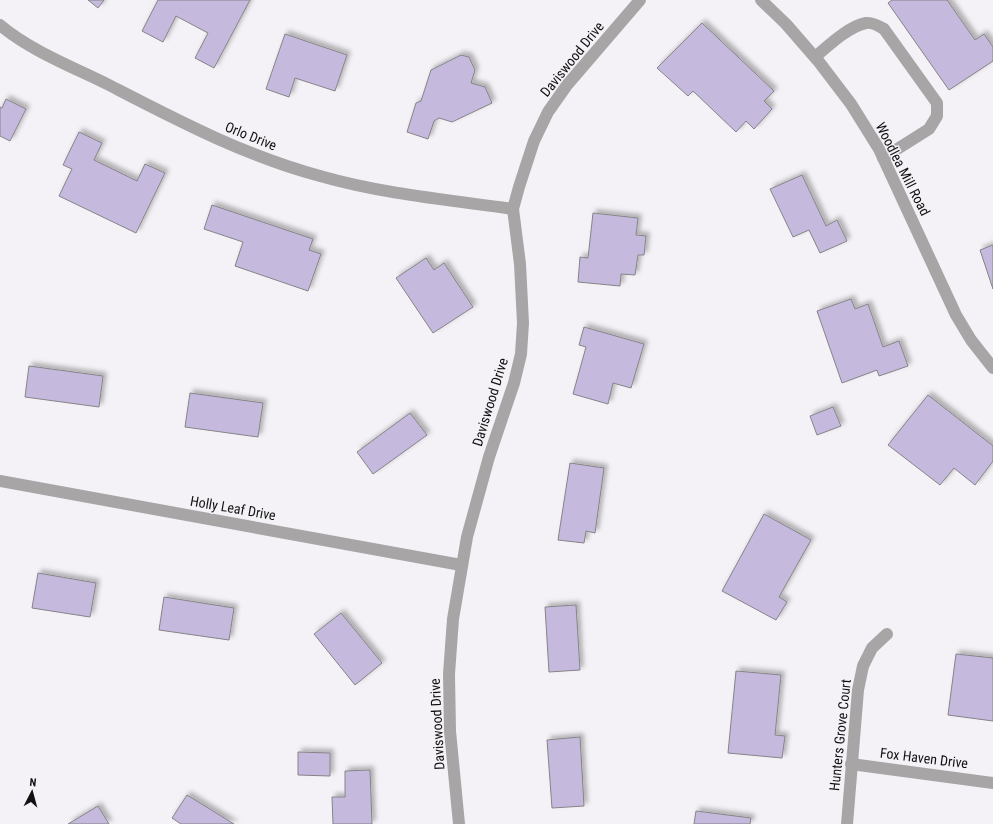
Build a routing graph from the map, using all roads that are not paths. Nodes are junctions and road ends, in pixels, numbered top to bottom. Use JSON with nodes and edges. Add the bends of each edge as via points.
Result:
{"nodes":[{"id":1,"x":640,"y":0,"type":"edge"},
{"id":2,"x":761,"y":0,"type":"edge"},
{"id":3,"x":0,"y":25,"type":"edge"},
{"id":4,"x":815,"y":57,"type":"junction"},
{"id":5,"x":883,"y":158,"type":"junction"},
{"id":6,"x":514,"y":210,"type":"junction"},
{"id":7,"x":993,"y":368,"type":"edge"},
{"id":8,"x":0,"y":481,"type":"edge"},
{"id":9,"x":461,"y":565,"type":"junction"},
{"id":10,"x":887,"y":634,"type":"dead end"},
{"id":11,"x":851,"y":764,"type":"junction"},
{"id":12,"x":993,"y":782,"type":"edge"},
{"id":13,"x":459,"y":824,"type":"edge"},
{"id":14,"x":846,"y":824,"type":"edge"}],
"edges":[{"from":1,"to":6,"type":"street","name":"Daviswood Drive","via":[[566,84],[548,112],[518,187]]},
{"from":2,"to":4,"type":"street","name":"Woodlea Mill Road"},
{"from":3,"to":6,"type":"street","name":"Orlo Drive","via":[[33,47],[189,126],[275,162],[371,188]]},
{"from":4,"to":5,"type":"street","name":"Woodlea Mill Road","via":[[851,104]]},
{"from":4,"to":5,"type":"street","via":[[855,27],[867,22],[875,24],[884,29],[937,103],[937,116],[929,129]]},
{"from":5,"to":7,"type":"street","name":"Woodlea Mill Road","via":[[956,316]]},
{"from":6,"to":9,"type":"street","name":"Daviswood Drive","via":[[523,324],[521,354],[489,457]]},
{"from":8,"to":9,"type":"street","name":"Holly Leaf Drive"},
{"from":9,"to":13,"type":"street","name":"Daviswood Drive","via":[[453,619],[449,674],[450,731]]},
{"from":10,"to":11,"type":"street","name":"Hunters Grove Court","via":[[872,648],[863,666],[858,690]]},
{"from":11,"to":12,"type":"street","name":"Fox Haven Drive"},
{"from":11,"to":14,"type":"street","name":"Hunters Grove Court"}]}
